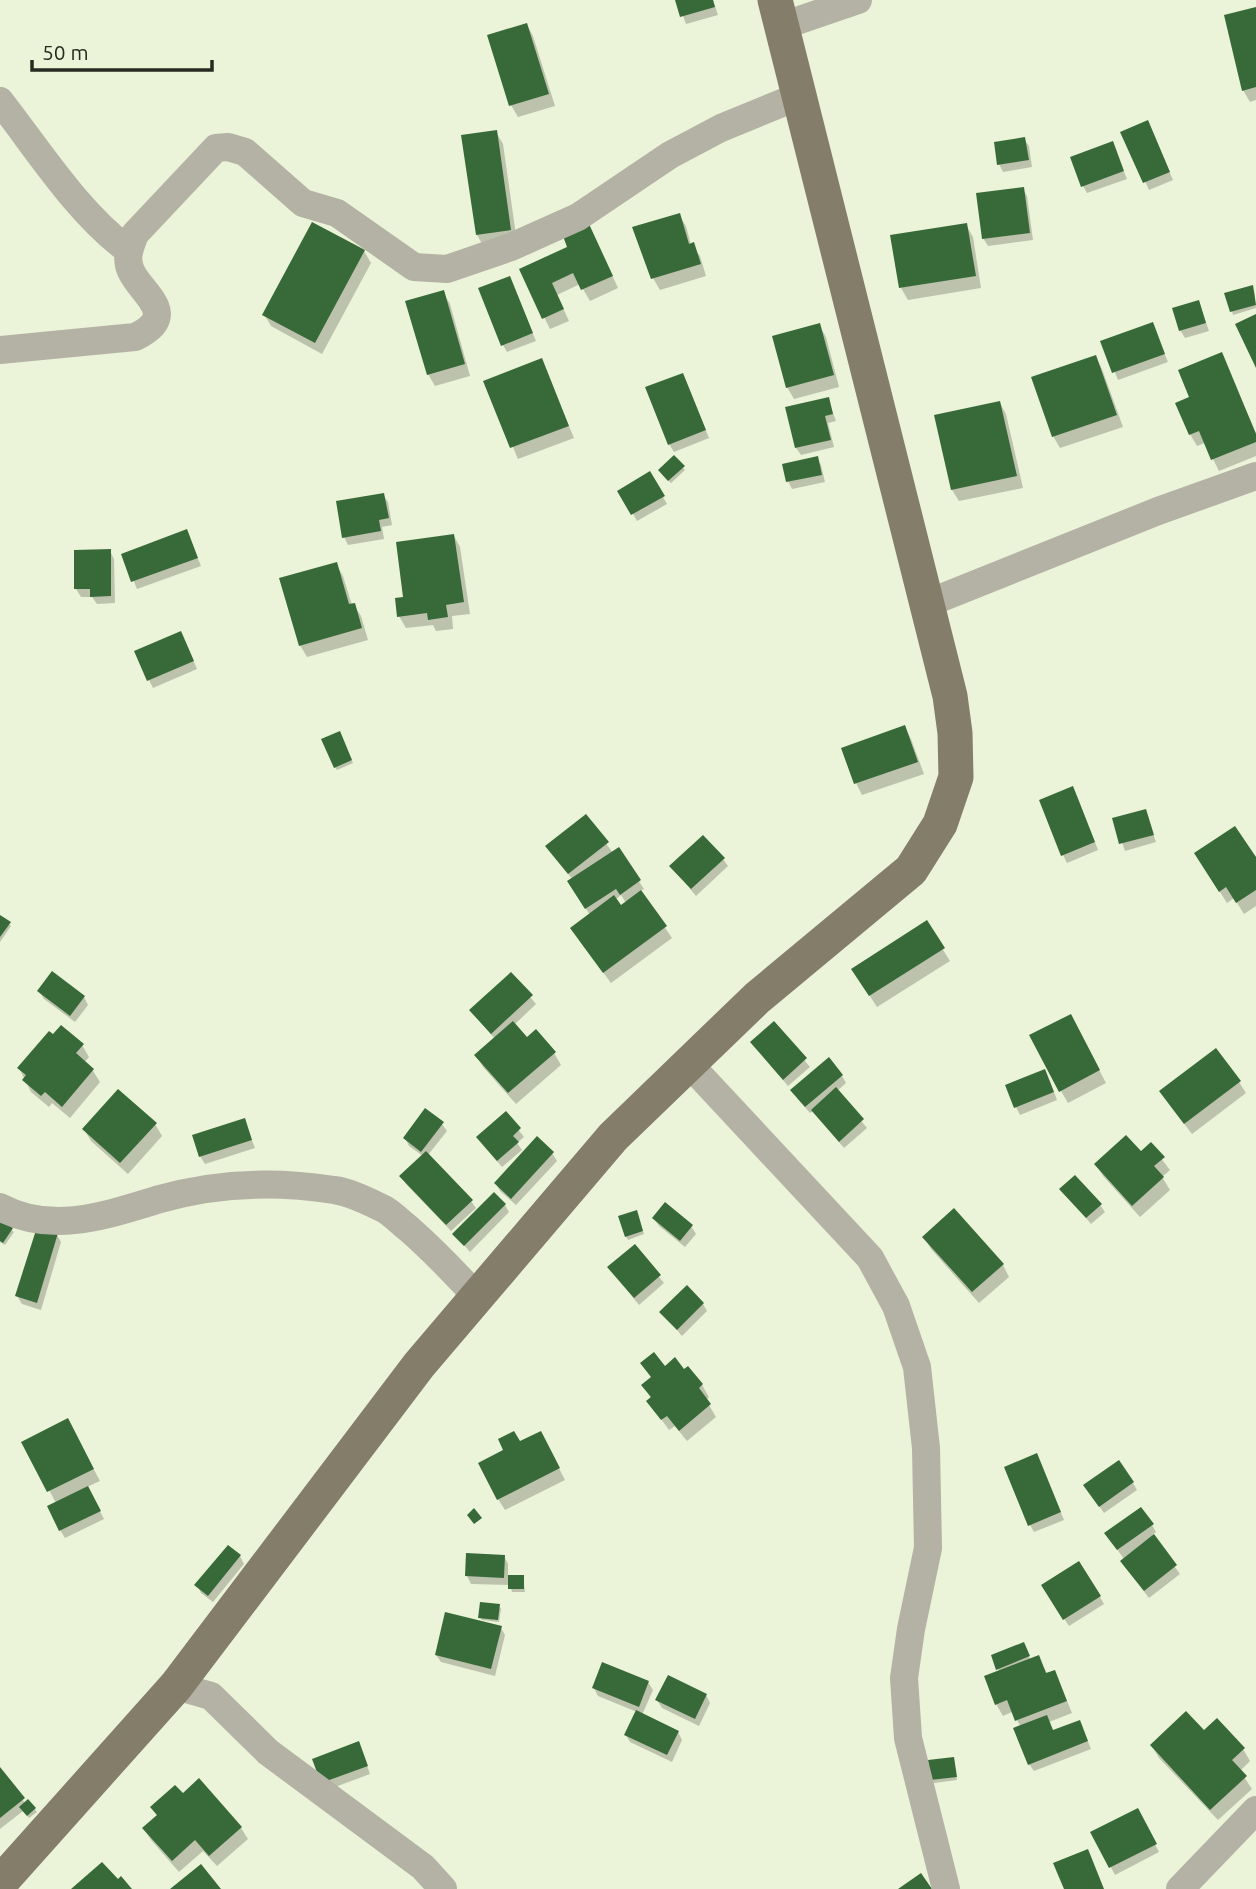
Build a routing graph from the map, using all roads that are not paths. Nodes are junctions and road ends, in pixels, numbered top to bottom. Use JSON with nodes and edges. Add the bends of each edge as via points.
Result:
{"nodes":[{"id":1,"x":858,"y":0,"type":"edge"},
{"id":2,"x":778,"y":13,"type":"edge"},
{"id":3,"x":799,"y":96,"type":"junction"},
{"id":4,"x":0,"y":101,"type":"edge"},
{"id":5,"x":128,"y":250,"type":"junction"},
{"id":6,"x":0,"y":350,"type":"edge"},
{"id":7,"x":1256,"y":476,"type":"edge"},
{"id":8,"x":926,"y":604,"type":"junction"},
{"id":9,"x":689,"y":1064,"type":"junction"},
{"id":10,"x":0,"y":1207,"type":"edge"},
{"id":11,"x":477,"y":1297,"type":"junction"},
{"id":12,"x":176,"y":1686,"type":"junction"},
{"id":13,"x":1256,"y":1810,"type":"edge"},
{"id":14,"x":0,"y":1883,"type":"edge"},
{"id":15,"x":443,"y":1889,"type":"edge"},
{"id":16,"x":946,"y":1889,"type":"edge"},
{"id":17,"x":1180,"y":1889,"type":"edge"}],
"edges":[{"from":1,"to":2,"type":"street"},
{"from":2,"to":3,"type":"main road"},
{"from":3,"to":5,"type":"street","via":[[670,155],[579,217],[447,269],[414,267],[337,213],[303,203],[245,152],[228,147],[216,148],[205,159],[135,234]]},
{"from":3,"to":8,"type":"main road"},
{"from":4,"to":5,"type":"street","via":[[84,210]]},
{"from":5,"to":6,"type":"street","via":[[131,271],[155,301],[149,330],[135,337]]},
{"from":7,"to":8,"type":"street"},
{"from":8,"to":9,"type":"main road","via":[[955,733],[956,777],[940,824],[911,870],[757,998]]},
{"from":9,"to":11,"type":"main road","via":[[613,1137]]},
{"from":9,"to":16,"type":"street","via":[[870,1258],[895,1306],[917,1367],[926,1448],[928,1548],[904,1678],[908,1738]]},
{"from":10,"to":11,"type":"street","via":[[36,1221],[58,1222],[107,1216],[197,1189],[241,1185],[337,1190],[386,1210],[439,1255]]},
{"from":11,"to":12,"type":"main road","via":[[419,1365]]},
{"from":12,"to":14,"type":"main road"},
{"from":12,"to":15,"type":"street","via":[[211,1696],[268,1752],[423,1867]]},
{"from":13,"to":17,"type":"street"}]}
